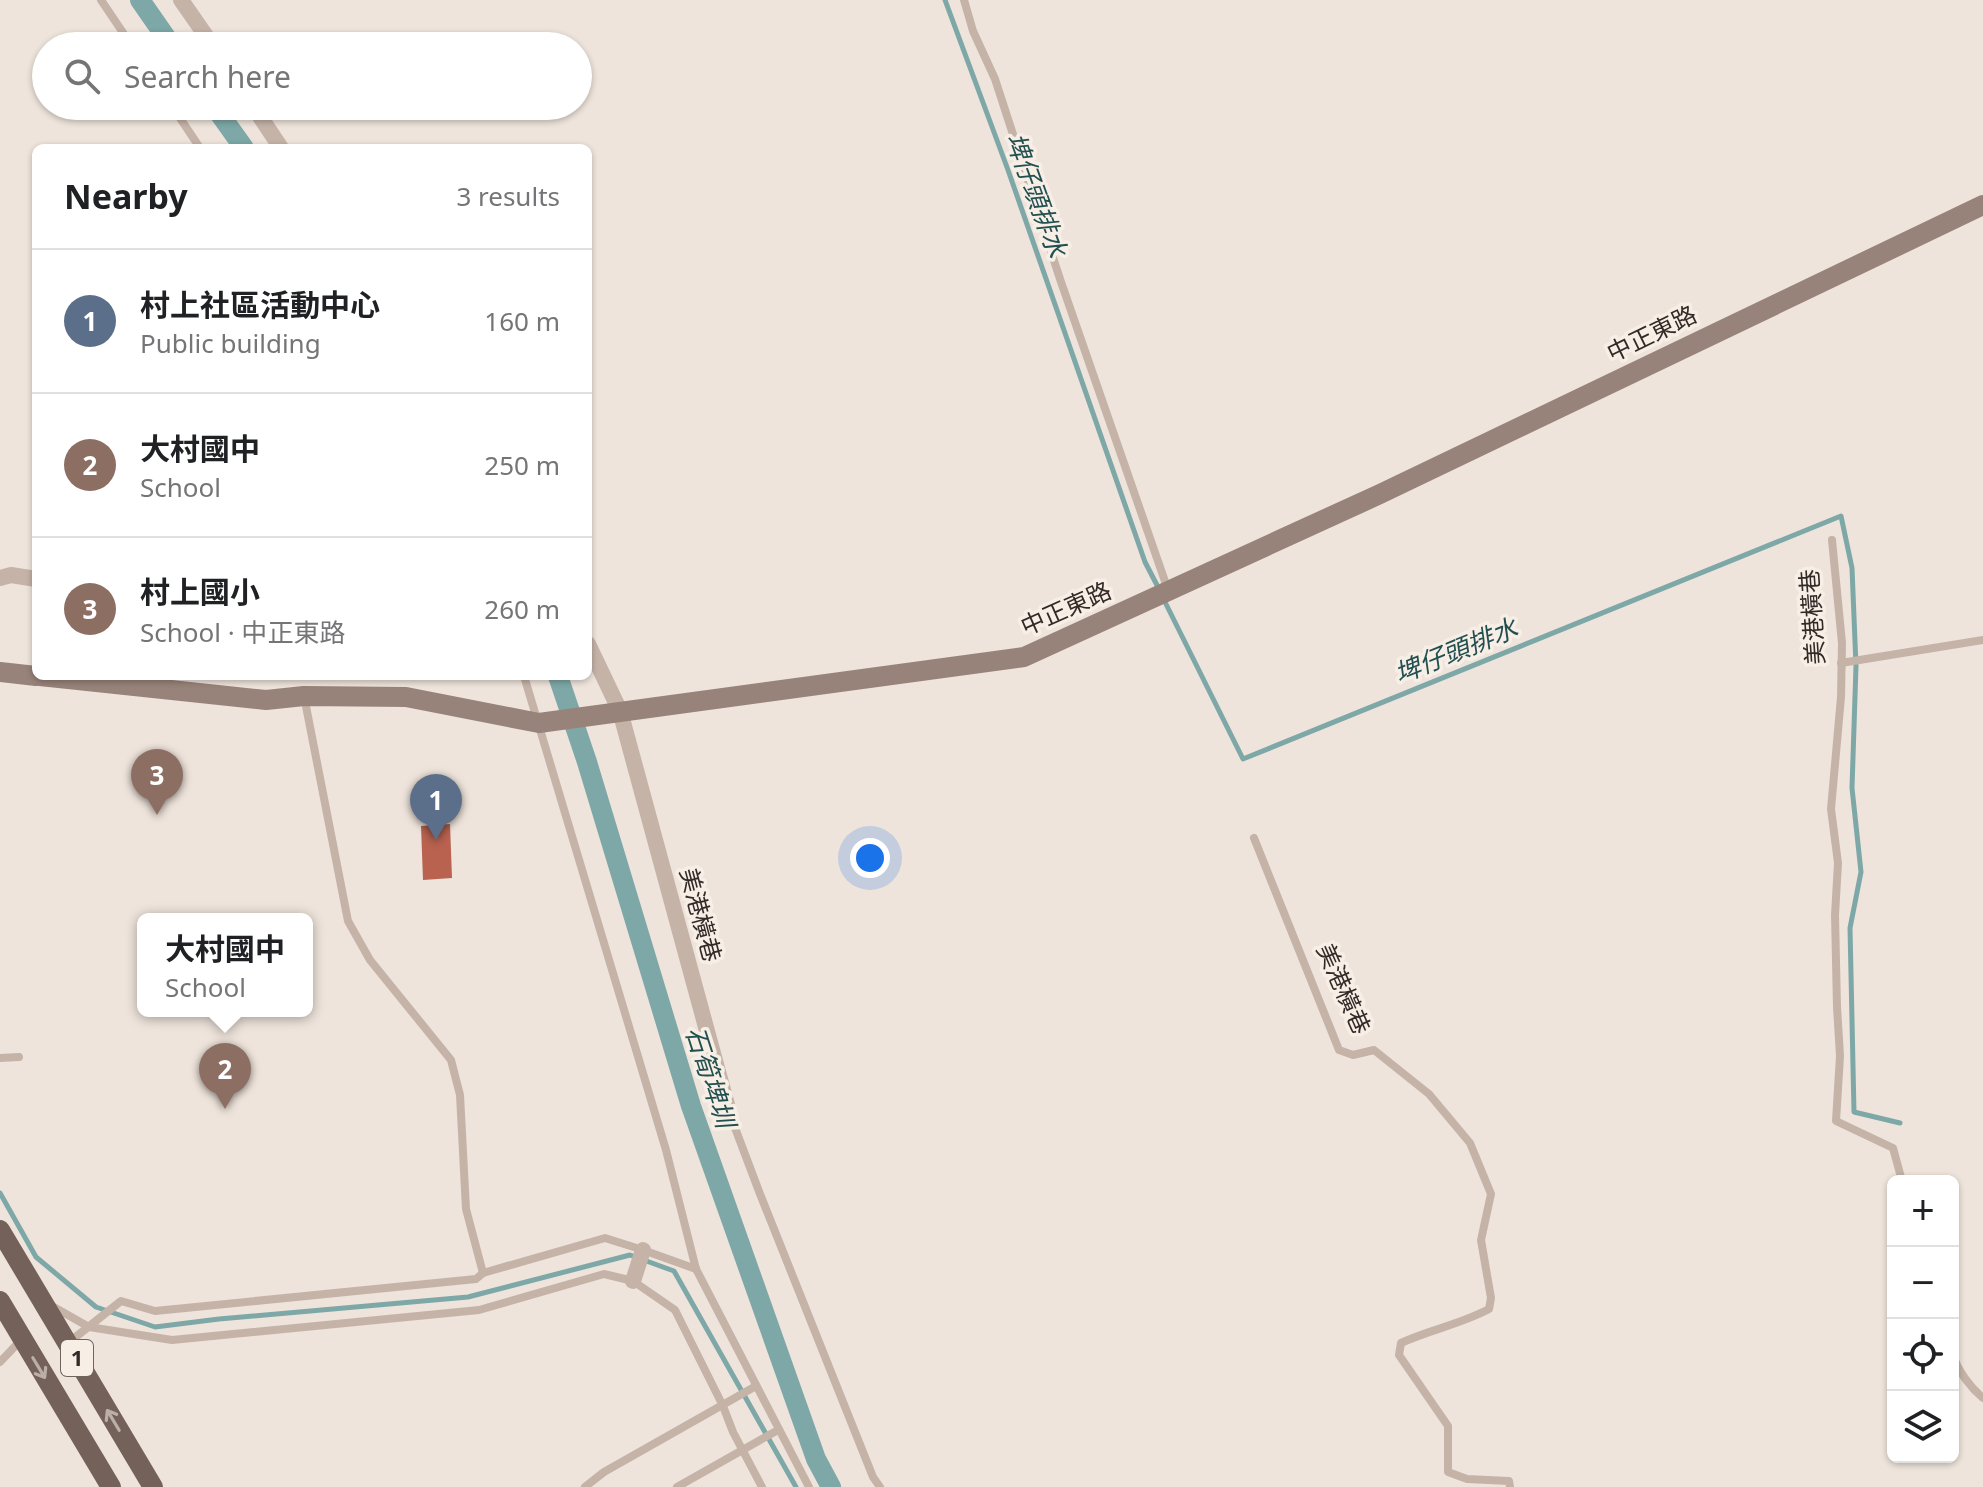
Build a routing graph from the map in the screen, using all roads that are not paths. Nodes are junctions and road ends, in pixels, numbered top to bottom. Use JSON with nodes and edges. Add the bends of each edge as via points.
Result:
{"nodes":[{"id":1,"x":101,"y":0,"type":"edge"},
{"id":2,"x":181,"y":0,"type":"edge"},
{"id":3,"x":964,"y":0,"type":"edge"},
{"id":4,"x":123,"y":32,"type":"edge"},
{"id":5,"x":203,"y":32,"type":"edge"},
{"id":6,"x":181,"y":120,"type":"edge"},
{"id":7,"x":262,"y":120,"type":"edge"},
{"id":8,"x":197,"y":144,"type":"edge"},
{"id":9,"x":278,"y":144,"type":"edge"},
{"id":10,"x":1983,"y":205,"type":"edge"},
{"id":11,"x":1832,"y":540,"type":"dead end"},
{"id":12,"x":0,"y":578,"type":"edge"},
{"id":13,"x":32,"y":578,"type":"edge"},
{"id":14,"x":1169,"y":591,"type":"junction"},
{"id":15,"x":1983,"y":640,"type":"edge"},
{"id":16,"x":592,"y":652,"type":"edge"},
{"id":17,"x":1841,"y":663,"type":"junction"},
{"id":18,"x":0,"y":672,"type":"edge"},
{"id":19,"x":32,"y":675,"type":"edge"},
{"id":20,"x":76,"y":680,"type":"edge"},
{"id":21,"x":525,"y":680,"type":"edge"},
{"id":22,"x":304,"y":696,"type":"junction"},
{"id":23,"x":620,"y":711,"type":"junction"},
{"id":24,"x":539,"y":723,"type":"junction"},
{"id":25,"x":1254,"y":838,"type":"dead end"},
{"id":26,"x":19,"y":1057,"type":"dead end"},
{"id":27,"x":0,"y":1058,"type":"edge"},
{"id":28,"x":729,"y":1112,"type":"joint"},
{"id":29,"x":1900,"y":1175,"type":"edge"},
{"id":30,"x":0,"y":1230,"type":"edge"},
{"id":31,"x":643,"y":1250,"type":"junction"},
{"id":32,"x":696,"y":1269,"type":"junction"},
{"id":33,"x":483,"y":1273,"type":"junction"},
{"id":34,"x":633,"y":1281,"type":"junction"},
{"id":35,"x":0,"y":1301,"type":"edge"},
{"id":36,"x":43,"y":1301,"type":"junction"},
{"id":37,"x":89,"y":1327,"type":"junction"},
{"id":38,"x":22,"y":1339,"type":"junction"},
{"id":39,"x":68,"y":1343,"type":"junction"},
{"id":40,"x":0,"y":1362,"type":"edge"},
{"id":41,"x":1959,"y":1368,"type":"edge"},
{"id":42,"x":756,"y":1386,"type":"junction"},
{"id":43,"x":1983,"y":1398,"type":"edge"},
{"id":44,"x":723,"y":1406,"type":"junction"},
{"id":45,"x":778,"y":1430,"type":"junction"},
{"id":46,"x":742,"y":1449,"type":"junction"},
{"id":47,"x":806,"y":1486,"type":"edge"},
{"id":48,"x":111,"y":1487,"type":"edge"},
{"id":49,"x":153,"y":1487,"type":"edge"},
{"id":50,"x":585,"y":1487,"type":"edge"},
{"id":51,"x":677,"y":1487,"type":"edge"},
{"id":52,"x":762,"y":1487,"type":"edge"},
{"id":53,"x":880,"y":1487,"type":"edge"},
{"id":54,"x":1510,"y":1487,"type":"edge"}],
"edges":[{"from":1,"to":4,"type":"lane"},
{"from":2,"to":5,"type":"street"},
{"from":3,"to":14,"type":"lane"},
{"from":6,"to":8,"type":"lane"},
{"from":7,"to":9,"type":"street"},
{"from":10,"to":14,"type":"main road","name":"中正東路"},
{"from":11,"to":17,"type":"lane","name":"美港橫巷"},
{"from":12,"to":13,"type":"street"},
{"from":14,"to":23,"type":"main road","name":"中正東路","via":[[1024,657]]},
{"from":15,"to":17,"type":"lane"},
{"from":16,"to":23,"type":"street","name":"美港橫巷"},
{"from":17,"to":29,"type":"lane","name":"美港橫巷","via":[[1831,809],[1838,863],[1836,1121],[1893,1148]]},
{"from":18,"to":19,"type":"main road","name":"中正東路"},
{"from":20,"to":22,"type":"main road","name":"中正東路","via":[[266,700]]},
{"from":21,"to":24,"type":"lane"},
{"from":22,"to":24,"type":"main road","name":"中正東路","via":[[406,697]]},
{"from":22,"to":33,"type":"lane","via":[[348,921],[370,960],[451,1060],[460,1095],[466,1209]]},
{"from":23,"to":24,"type":"main road","name":"中正東路"},
{"from":23,"to":28,"type":"street","name":"美港橫巷"},
{"from":24,"to":32,"type":"lane","via":[[666,1150]]},
{"from":25,"to":54,"type":"lane","name":"美港橫巷","via":[[1339,1050],[1353,1055],[1374,1050],[1429,1094],[1470,1143],[1491,1194],[1481,1240],[1489,1309],[1401,1343],[1399,1355],[1448,1426],[1448,1472],[1467,1479],[1509,1481]]},
{"from":26,"to":27,"type":"lane"},
{"from":28,"to":53,"type":"lane","name":"美港橫巷"},
{"from":30,"to":36,"type":"main road","number":"1"},
{"from":31,"to":32,"type":"lane"},
{"from":31,"to":33,"type":"lane","via":[[605,1238]]},
{"from":31,"to":34,"type":"street"},
{"from":32,"to":42,"type":"lane"},
{"from":33,"to":37,"type":"lane","via":[[476,1279],[155,1311],[121,1301]]},
{"from":34,"to":37,"type":"lane","via":[[604,1274],[479,1310],[172,1340]]},
{"from":34,"to":44,"type":"lane","via":[[675,1310]]},
{"from":35,"to":38,"type":"main road","number":"1"},
{"from":36,"to":37,"type":"lane"},
{"from":36,"to":39,"type":"main road","number":"1"},
{"from":37,"to":39,"type":"lane"},
{"from":38,"to":40,"type":"lane"},
{"from":38,"to":48,"type":"main road","number":"1","one_way":true},
{"from":49,"to":39,"type":"main road","number":"1","one_way":true},
{"from":41,"to":43,"type":"lane"},
{"from":42,"to":44,"type":"lane"},
{"from":42,"to":45,"type":"lane"},
{"from":44,"to":46,"type":"lane"},
{"from":44,"to":50,"type":"lane"},
{"from":45,"to":46,"type":"lane"},
{"from":45,"to":47,"type":"lane"},
{"from":46,"to":51,"type":"lane"},
{"from":46,"to":52,"type":"lane"}]}
